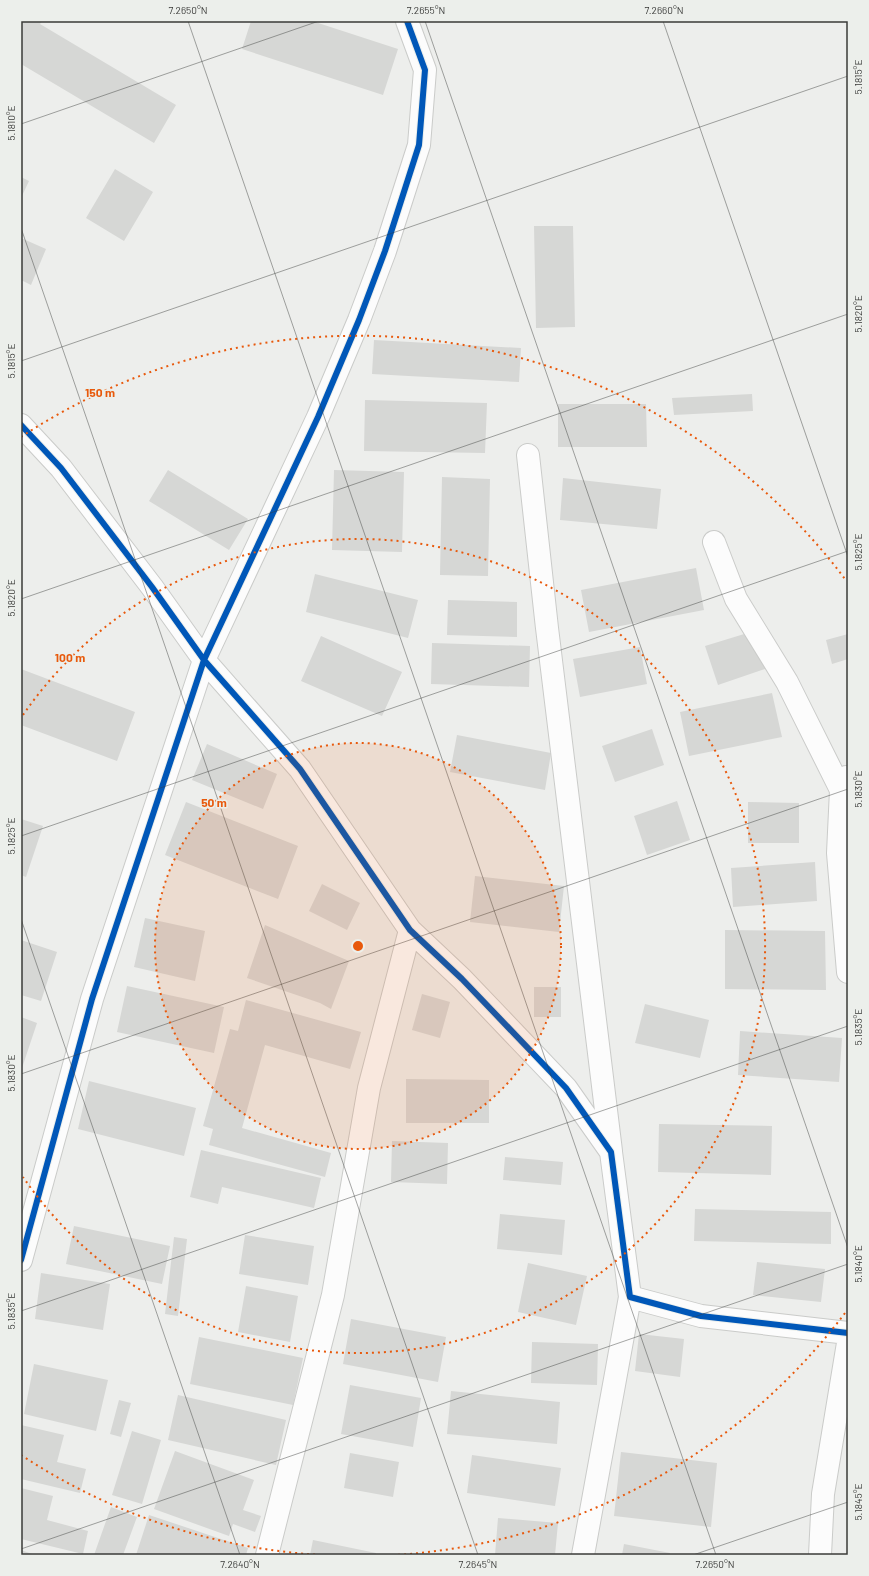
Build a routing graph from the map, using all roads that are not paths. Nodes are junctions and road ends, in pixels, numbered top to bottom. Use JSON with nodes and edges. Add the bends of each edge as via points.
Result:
{"nodes":[{"id":1,"x":407,"y":21,"type":"edge"},
{"id":2,"x":21,"y":425,"type":"edge"},
{"id":3,"x":528,"y":455,"type":"dead end"},
{"id":4,"x":714,"y":542,"type":"dead end"},
{"id":5,"x":204,"y":660,"type":"junction"},
{"id":6,"x":844,"y":782,"type":"edge"},
{"id":7,"x":410,"y":930,"type":"junction"},
{"id":8,"x":848,"y":972,"type":"edge"},
{"id":9,"x":611,"y":1152,"type":"junction"},
{"id":10,"x":21,"y":1260,"type":"edge"},
{"id":11,"x":630,"y":1297,"type":"junction"},
{"id":12,"x":848,"y":1333,"type":"edge"},
{"id":13,"x":848,"y":1343,"type":"edge"},
{"id":14,"x":267,"y":1555,"type":"edge"},
{"id":15,"x":583,"y":1555,"type":"edge"},
{"id":16,"x":820,"y":1555,"type":"edge"}],
"edges":[{"from":1,"to":5,"type":"street","via":[[425,70],[419,145],[385,251],[359,320],[318,416]]},
{"from":2,"to":5,"type":"street","via":[[61,468]]},
{"from":3,"to":9,"type":"street"},
{"from":4,"to":6,"type":"street","via":[[736,599]]},
{"from":5,"to":7,"type":"street","via":[[300,770]]},
{"from":5,"to":10,"type":"street","via":[[92,999]]},
{"from":6,"to":8,"type":"street","via":[[838,853]]},
{"from":7,"to":9,"type":"street","via":[[462,979],[566,1088]]},
{"from":7,"to":14,"type":"street","via":[[369,1088],[333,1295]]},
{"from":9,"to":11,"type":"street"},
{"from":11,"to":12,"type":"street","via":[[701,1316]]},
{"from":11,"to":15,"type":"street"},
{"from":13,"to":16,"type":"street","via":[[823,1494]]}]}
